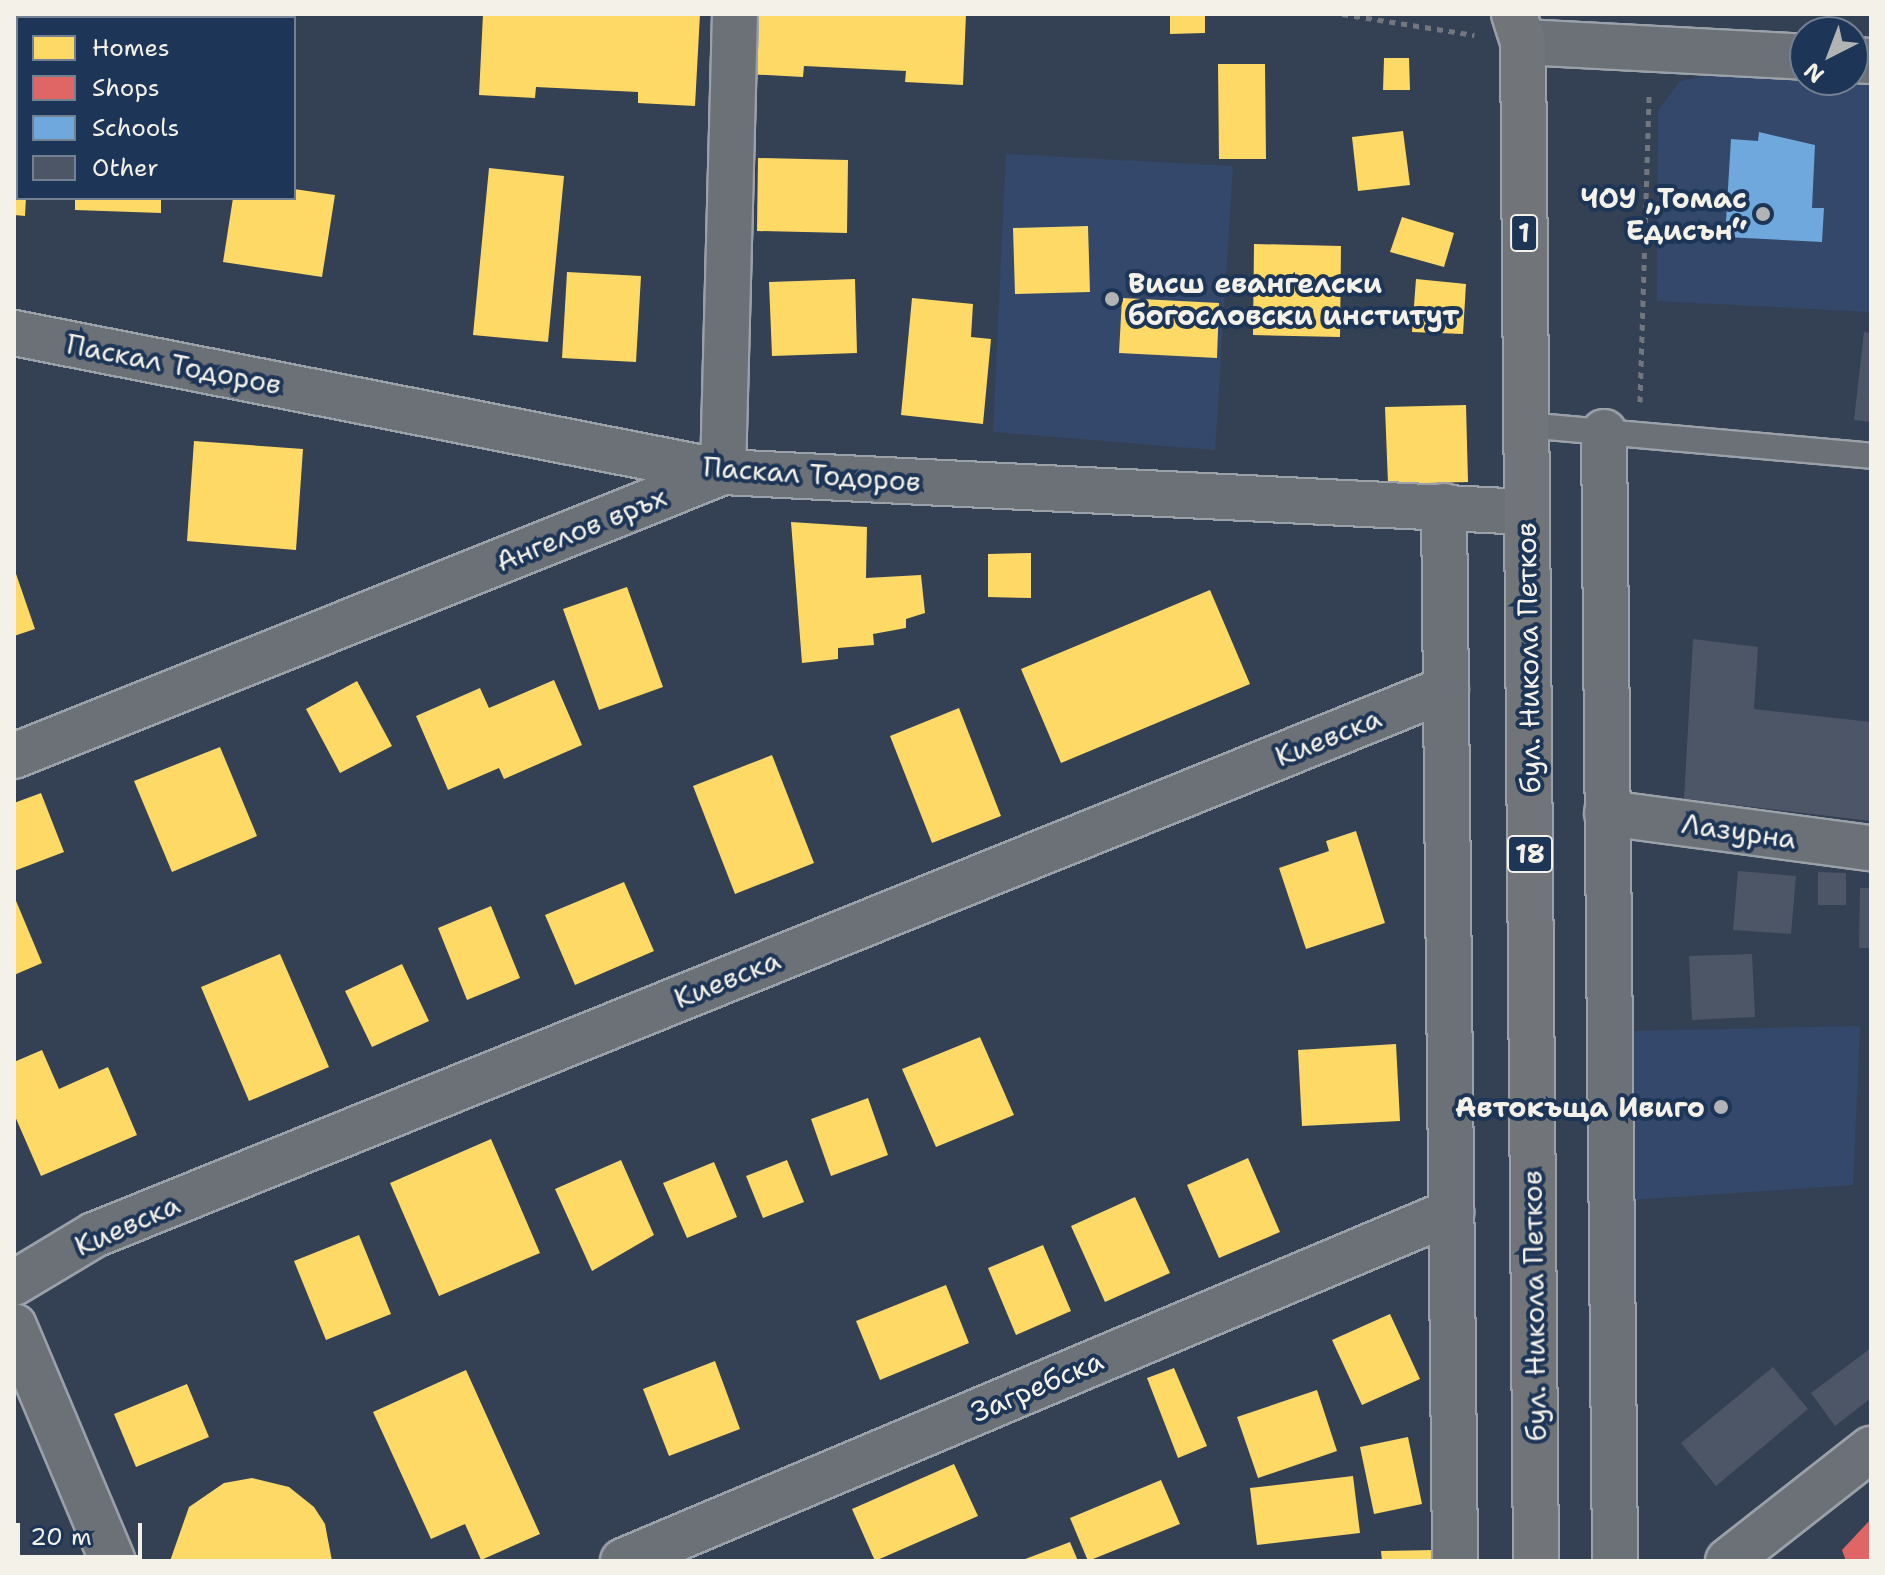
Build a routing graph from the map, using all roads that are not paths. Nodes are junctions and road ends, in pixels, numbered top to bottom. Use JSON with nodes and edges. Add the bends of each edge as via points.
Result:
{"nodes":[{"id":1,"x":735,"y":14,"type":"edge"},
{"id":2,"x":1524,"y":23,"type":"edge"},
{"id":3,"x":1789,"y":56,"type":"edge"},
{"id":4,"x":14,"y":333,"type":"edge"},
{"id":5,"x":1526,"y":425,"type":"junction"},
{"id":6,"x":1621,"y":433,"type":"junction"},
{"id":7,"x":1871,"y":456,"type":"edge"},
{"id":8,"x":723,"y":472,"type":"junction"},
{"id":9,"x":1444,"y":506,"type":"junction"},
{"id":10,"x":1526,"y":512,"type":"junction"},
{"id":11,"x":1446,"y":689,"type":"junction"},
{"id":12,"x":14,"y":756,"type":"edge"},
{"id":13,"x":1607,"y":813,"type":"junction"},
{"id":14,"x":1871,"y":848,"type":"edge"},
{"id":15,"x":1451,"y":1212,"type":"junction"},
{"id":16,"x":14,"y":1283,"type":"edge"},
{"id":17,"x":14,"y":1326,"type":"edge"},
{"id":18,"x":1871,"y":1449,"type":"edge"},
{"id":19,"x":113,"y":1561,"type":"edge"},
{"id":20,"x":623,"y":1561,"type":"edge"},
{"id":21,"x":1455,"y":1561,"type":"edge"},
{"id":22,"x":1536,"y":1561,"type":"edge"},
{"id":23,"x":1615,"y":1561,"type":"edge"},
{"id":24,"x":1728,"y":1561,"type":"edge"}],
"edges":[{"from":1,"to":8,"type":"street"},
{"from":2,"to":3,"type":"street","via":[[1650,49]]},
{"from":2,"to":5,"type":"highway","name":"бул. Никола Петков","number":"1"},
{"from":4,"to":8,"type":"street","name":"Паскал Тодоров"},
{"from":5,"to":6,"type":"lane"},
{"from":5,"to":10,"type":"highway","name":"бул. Никола Петков","number":"18"},
{"from":6,"to":7,"type":"lane"},
{"from":6,"to":13,"type":"street"},
{"from":8,"to":9,"type":"street","name":"Паскал Тодоров"},
{"from":8,"to":12,"type":"street","name":"Ангелов връх"},
{"from":9,"to":10,"type":"street","name":"Паскал Тодоров"},
{"from":9,"to":11,"type":"street"},
{"from":10,"to":22,"type":"highway","name":"бул. Никола Петков","number":"18"},
{"from":11,"to":15,"type":"street"},
{"from":11,"to":16,"type":"street","name":"Киевска","via":[[94,1235]]},
{"from":13,"to":14,"type":"street","name":"Лазурна"},
{"from":13,"to":23,"type":"street"},
{"from":15,"to":20,"type":"street","name":"Загребска"},
{"from":15,"to":21,"type":"street"},
{"from":17,"to":19,"type":"street"},
{"from":18,"to":24,"type":"street"}]}
